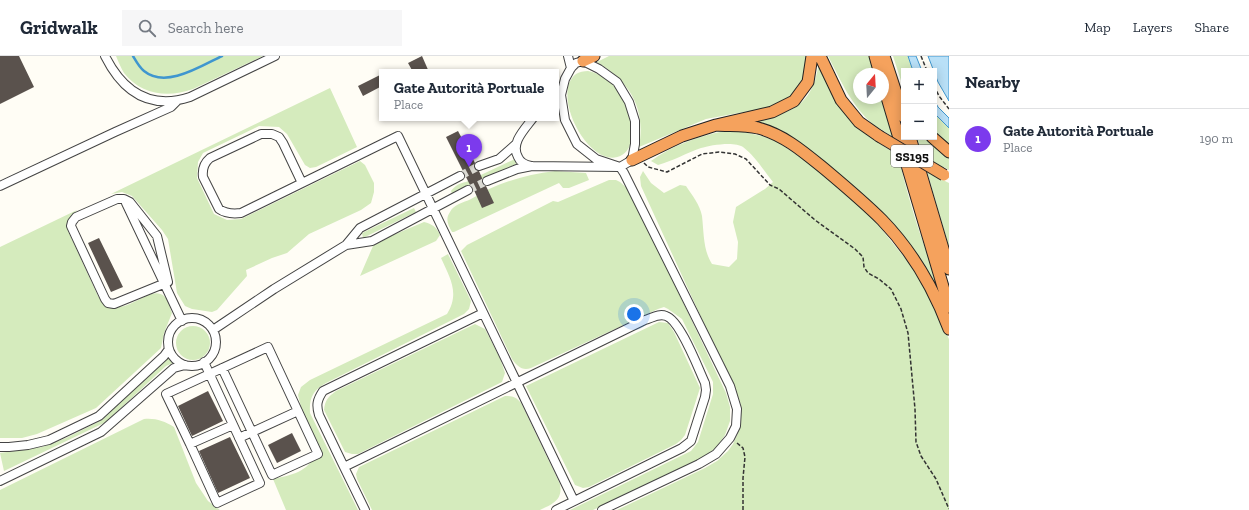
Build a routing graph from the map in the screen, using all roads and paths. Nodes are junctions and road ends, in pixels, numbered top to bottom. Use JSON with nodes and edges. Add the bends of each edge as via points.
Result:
{"nodes":[{"id":1,"x":105,"y":56,"type":"edge"},
{"id":2,"x":275,"y":56,"type":"edge"},
{"id":3,"x":568,"y":56,"type":"edge"},
{"id":4,"x":594,"y":56,"type":"edge"},
{"id":5,"x":812,"y":56,"type":"edge"},
{"id":6,"x":820,"y":56,"type":"edge"},
{"id":7,"x":875,"y":56,"type":"edge"},
{"id":8,"x":884,"y":56,"type":"edge"},
{"id":9,"x":890,"y":56,"type":"edge"},
{"id":10,"x":920,"y":56,"type":"edge"},
{"id":11,"x":582,"y":58,"type":"edge"},
{"id":12,"x":571,"y":68,"type":"junction"},
{"id":13,"x":878,"y":68,"type":"edge"},
{"id":14,"x":926,"y":68,"type":"edge"},
{"id":15,"x":565,"y":79,"type":"junction"},
{"id":16,"x":559,"y":85,"type":"edge"},
{"id":17,"x":901,"y":87,"type":"edge"},
{"id":18,"x":937,"y":94,"type":"edge"},
{"id":19,"x":177,"y":101,"type":"junction"},
{"id":20,"x":889,"y":104,"type":"edge"},
{"id":21,"x":901,"y":108,"type":"edge"},
{"id":22,"x":949,"y":109,"type":"edge"},
{"id":23,"x":531,"y":121,"type":"edge"},
{"id":24,"x":716,"y":125,"type":"junction"},
{"id":25,"x":911,"y":140,"type":"edge"},
{"id":26,"x":935,"y":140,"type":"edge"},
{"id":27,"x":516,"y":144,"type":"junction"},
{"id":28,"x":949,"y":152,"type":"edge"},
{"id":29,"x":635,"y":158,"type":"junction"},
{"id":30,"x":480,"y":166,"type":"tunnel mouth"},
{"id":31,"x":534,"y":166,"type":"junction"},
{"id":32,"x":620,"y":167,"type":"junction"},
{"id":33,"x":460,"y":176,"type":"tunnel mouth"},
{"id":34,"x":947,"y":177,"type":"edge"},
{"id":35,"x":487,"y":180,"type":"tunnel mouth"},
{"id":36,"x":302,"y":183,"type":"junction"},
{"id":37,"x":0,"y":186,"type":"edge"},
{"id":38,"x":468,"y":190,"type":"tunnel mouth"},
{"id":39,"x":426,"y":194,"type":"junction"},
{"id":40,"x":124,"y":199,"type":"junction"},
{"id":41,"x":432,"y":208,"type":"junction"},
{"id":42,"x":346,"y":245,"type":"junction"},
{"id":43,"x":949,"y":269,"type":"edge"},
{"id":44,"x":164,"y":284,"type":"junction"},
{"id":45,"x":949,"y":307,"type":"edge"},
{"id":46,"x":483,"y":313,"type":"junction"},
{"id":47,"x":182,"y":320,"type":"junction"},
{"id":48,"x":949,"y":329,"type":"edge"},
{"id":49,"x":213,"y":330,"type":"junction"},
{"id":50,"x":169,"y":349,"type":"junction"},
{"id":51,"x":204,"y":362,"type":"junction"},
{"id":52,"x":185,"y":365,"type":"junction"},
{"id":53,"x":222,"y":368,"type":"junction"},
{"id":54,"x":210,"y":374,"type":"junction"},
{"id":55,"x":160,"y":380,"type":"junction"},
{"id":56,"x":518,"y":384,"type":"junction"},
{"id":57,"x":166,"y":394,"type":"junction"},
{"id":58,"x":298,"y":411,"type":"junction"},
{"id":59,"x":233,"y":424,"type":"junction"},
{"id":60,"x":252,"y":432,"type":"junction"},
{"id":61,"x":239,"y":438,"type":"junction"},
{"id":62,"x":730,"y":438,"type":"junction"},
{"id":63,"x":190,"y":444,"type":"junction"},
{"id":64,"x":0,"y":447,"type":"edge"},
{"id":65,"x":344,"y":467,"type":"junction"},
{"id":66,"x":0,"y":481,"type":"edge"},
{"id":67,"x":574,"y":501,"type":"junction"},
{"id":68,"x":949,"y":509,"type":"edge"},
{"id":69,"x":365,"y":510,"type":"edge"},
{"id":70,"x":556,"y":510,"type":"edge"},
{"id":71,"x":602,"y":510,"type":"edge"},
{"id":72,"x":744,"y":510,"type":"edge"}],
"edges":[{"from":1,"to":19,"type":"street","via":[[116,75],[138,95],[163,102]]},
{"from":2,"to":19,"type":"street"},
{"from":3,"to":12,"type":"street"},
{"from":4,"to":11,"type":"highway"},
{"from":5,"to":24,"type":"highway","via":[[808,82],[794,101],[772,112]]},
{"from":6,"to":34,"type":"highway","number":"SS195","bridge":true,"via":[[841,100],[859,122]]},
{"from":7,"to":13,"type":"highway"},
{"from":8,"to":21,"type":"highway"},
{"from":9,"to":17,"type":"highway"},
{"from":10,"to":14,"type":"path"},
{"from":11,"to":12,"type":"street"},
{"from":11,"to":29,"type":"street","via":[[617,82],[629,102],[635,122]]},
{"from":12,"to":15,"type":"street"},
{"from":15,"to":16,"type":"street"},
{"from":15,"to":32,"type":"street","via":[[561,95],[565,120],[577,144],[596,159]]},
{"from":18,"to":22,"type":"path"},
{"from":19,"to":37,"type":"street","via":[[171,107]]},
{"from":20,"to":45,"type":"highway"},
{"from":23,"to":27,"type":"street"},
{"from":24,"to":29,"type":"highway","via":[[682,136]]},
{"from":24,"to":48,"type":"highway","via":[[759,128],[790,142],[863,201],[883,221],[921,271],[939,302]]},
{"from":25,"to":43,"type":"highway"},
{"from":26,"to":28,"type":"highway"},
{"from":27,"to":30,"type":"street","via":[[499,160]]},
{"from":27,"to":31,"type":"street","via":[[515,151],[520,160]]},
{"from":29,"to":32,"type":"street"},
{"from":29,"to":68,"type":"path","via":[[648,167],[667,172],[702,154],[735,154],[746,159],[770,184],[863,257],[864,267],[868,273],[891,289],[901,309],[908,333],[916,442]]},
{"from":31,"to":32,"type":"street"},
{"from":31,"to":35,"type":"street"},
{"from":32,"to":62,"type":"street","via":[[730,386],[737,409],[736,426]]},
{"from":33,"to":39,"type":"street"},
{"from":36,"to":36,"type":"street","via":[[241,213],[233,214],[219,209],[202,171],[210,158],[261,134],[272,134],[279,137],[283,143]]},
{"from":36,"to":39,"type":"street","via":[[398,136]]},
{"from":38,"to":41,"type":"street"},
{"from":39,"to":41,"type":"street"},
{"from":39,"to":42,"type":"street","via":[[360,228]]},
{"from":40,"to":44,"type":"street"},
{"from":40,"to":44,"type":"street","via":[[130,202],[156,236],[168,282]]},
{"from":40,"to":44,"type":"street","via":[[118,199],[76,217],[72,222],[72,229],[108,303],[116,303]]},
{"from":41,"to":42,"type":"street","via":[[372,240]]},
{"from":41,"to":46,"type":"street"},
{"from":42,"to":49,"type":"street"},
{"from":44,"to":47,"type":"street"},
{"from":46,"to":56,"type":"street"},
{"from":46,"to":65,"type":"street","via":[[323,391],[316,406]]},
{"from":47,"to":49,"type":"street","via":[[202,320]]},
{"from":47,"to":50,"type":"street","via":[[172,329],[168,342]]},
{"from":49,"to":51,"type":"street","via":[[216,346],[213,354]]},
{"from":50,"to":52,"type":"street","via":[[173,356]]},
{"from":50,"to":64,"type":"street","via":[[99,416],[49,440]]},
{"from":51,"to":52,"type":"street","via":[[193,366]]},
{"from":51,"to":54,"type":"street"},
{"from":52,"to":55,"type":"street","via":[[174,368]]},
{"from":53,"to":54,"type":"street"},
{"from":53,"to":58,"type":"street","via":[[268,347]]},
{"from":53,"to":60,"type":"street"},
{"from":54,"to":57,"type":"street"},
{"from":54,"to":59,"type":"street"},
{"from":55,"to":57,"type":"street"},
{"from":55,"to":66,"type":"street","via":[[101,432]]},
{"from":56,"to":65,"type":"street"},
{"from":56,"to":67,"type":"street"},
{"from":56,"to":67,"type":"street","via":[[657,315],[667,316],[673,320],[705,383],[706,390],[691,441],[682,448]]},
{"from":57,"to":63,"type":"street"},
{"from":58,"to":60,"type":"street"},
{"from":58,"to":60,"type":"street","via":[[318,454],[272,475]]},
{"from":59,"to":61,"type":"street"},
{"from":59,"to":63,"type":"street"},
{"from":60,"to":61,"type":"street"},
{"from":61,"to":63,"type":"street","via":[[260,483],[217,503]]},
{"from":62,"to":71,"type":"street","via":[[716,454],[699,464]]},
{"from":62,"to":72,"type":"path","via":[[743,448],[745,458]]},
{"from":65,"to":69,"type":"street"},
{"from":67,"to":70,"type":"street"}]}
